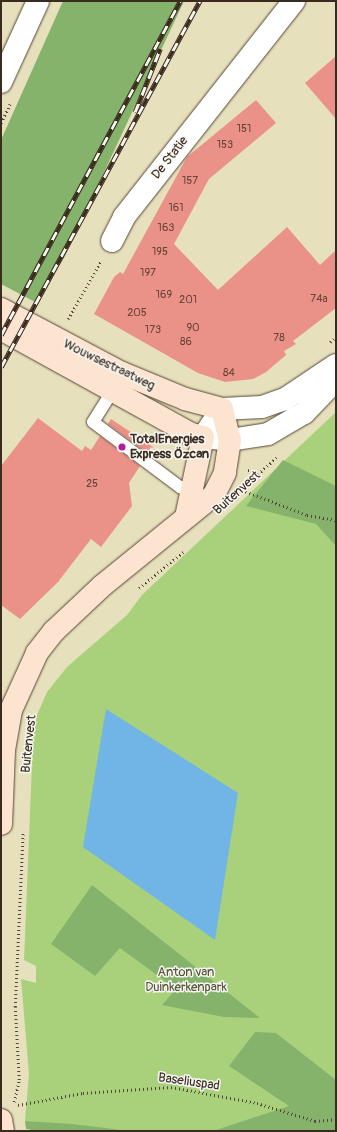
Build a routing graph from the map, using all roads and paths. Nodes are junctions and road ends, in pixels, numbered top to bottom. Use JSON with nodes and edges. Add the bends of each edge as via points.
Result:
{"nodes":[{"id":1,"x":38,"y":1,"type":"edge"},
{"id":2,"x":294,"y":1,"type":"edge"},
{"id":3,"x":1,"y":82,"type":"edge"},
{"id":4,"x":112,"y":241,"type":"joint"},
{"id":5,"x":1,"y":309,"type":"edge"},
{"id":6,"x":64,"y":326,"type":"dead end"},
{"id":7,"x":1,"y":329,"type":"edge"},
{"id":8,"x":336,"y":365,"type":"edge"},
{"id":9,"x":336,"y":380,"type":"edge"},
{"id":10,"x":118,"y":382,"type":"junction"},
{"id":11,"x":222,"y":409,"type":"junction"},
{"id":12,"x":203,"y":437,"type":"junction"},
{"id":13,"x":230,"y":440,"type":"junction"},
{"id":14,"x":274,"y":459,"type":"dead end"},
{"id":15,"x":240,"y":490,"type":"junction"},
{"id":16,"x":236,"y":493,"type":"dead end"},
{"id":17,"x":201,"y":497,"type":"junction"},
{"id":18,"x":336,"y":520,"type":"edge"},
{"id":19,"x":188,"y":546,"type":"dead end"},
{"id":20,"x":136,"y":590,"type":"dead end"},
{"id":21,"x":3,"y":749,"type":"edge"},
{"id":22,"x":1,"y":824,"type":"edge"},
{"id":23,"x":23,"y":828,"type":"dead end"},
{"id":24,"x":5,"y":1115,"type":"edge"},
{"id":25,"x":336,"y":1120,"type":"edge"},
{"id":26,"x":3,"y":1131,"type":"edge"}],
"edges":[{"from":1,"to":3,"type":"street"},
{"from":2,"to":4,"type":"street","name":"De Statie","via":[[124,217]]},
{"from":4,"to":6,"type":"path"},
{"from":5,"to":10,"type":"main road","name":"Wouwsestraatweg"},
{"from":7,"to":10,"type":"main road","name":"Wouwsestraatweg"},
{"from":8,"to":11,"type":"street","via":[[285,399],[262,407]]},
{"from":9,"to":13,"type":"street","via":[[286,427],[253,439]]},
{"from":10,"to":11,"type":"main road","name":"Wouwsestraatweg"},
{"from":10,"to":12,"type":"main road","name":"Wouwsestraatweg","via":[[191,434]]},
{"from":10,"to":17,"type":"lane","via":[[93,422]]},
{"from":11,"to":12,"type":"street"},
{"from":11,"to":13,"type":"main road","name":"Buitenvest"},
{"from":12,"to":13,"type":"street"},
{"from":12,"to":17,"type":"main road"},
{"from":13,"to":17,"type":"main road","name":"Buitenvest","via":[[222,481]]},
{"from":14,"to":15,"type":"path","name":"Buitenvest"},
{"from":15,"to":16,"type":"path","name":"Buitenvest"},
{"from":15,"to":18,"type":"path","via":[[307,516]]},
{"from":17,"to":21,"type":"main road","name":"Buitenvest","via":[[186,517],[102,586],[50,637],[16,693]]},
{"from":19,"to":20,"type":"path"},
{"from":21,"to":22,"type":"main road","name":"Buitenvest"},
{"from":23,"to":24,"type":"path","via":[[15,1007],[19,1080]]},
{"from":24,"to":25,"type":"path","name":"Baseliuspad","via":[[83,1093],[171,1087],[257,1103],[315,1121]]},
{"from":24,"to":26,"type":"main road"}]}
